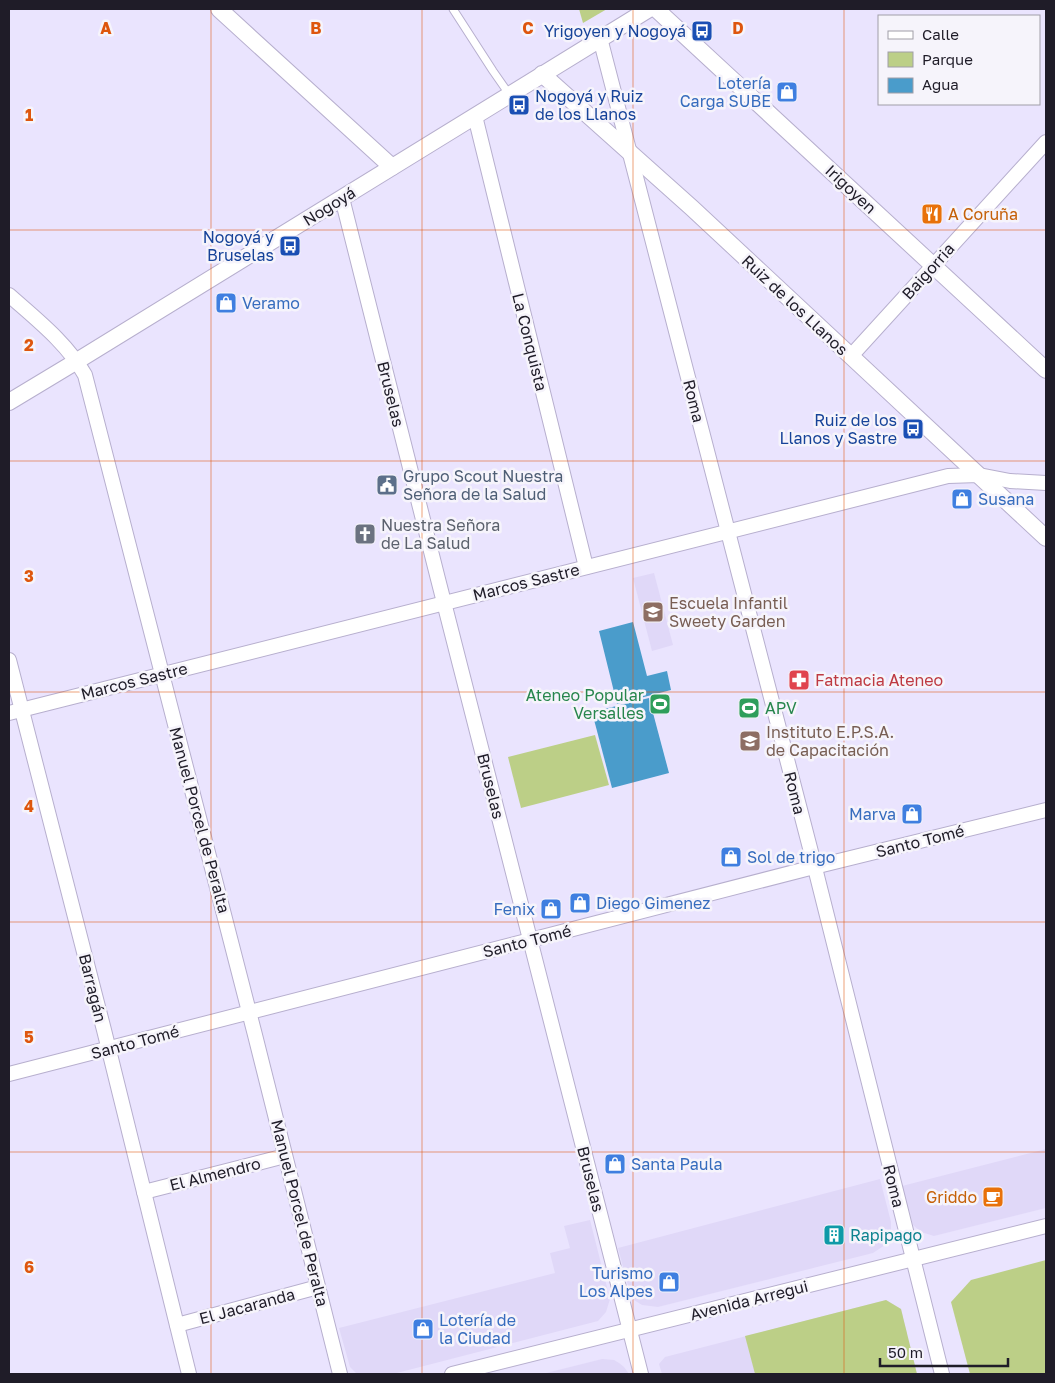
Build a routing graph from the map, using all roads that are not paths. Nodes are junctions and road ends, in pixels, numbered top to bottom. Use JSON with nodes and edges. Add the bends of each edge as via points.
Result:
{"nodes":[{"id":1,"x":219,"y":9,"type":"edge"},
{"id":2,"x":453,"y":9,"type":"edge"},
{"id":3,"x":649,"y":9,"type":"edge"},
{"id":4,"x":656,"y":9,"type":"edge"},
{"id":5,"x":600,"y":38,"type":"junction"},
{"id":6,"x":542,"y":74,"type":"junction"},
{"id":7,"x":509,"y":94,"type":"junction"},
{"id":8,"x":475,"y":116,"type":"junction"},
{"id":9,"x":1044,"y":150,"type":"edge"},
{"id":10,"x":630,"y":152,"type":"junction"},
{"id":11,"x":392,"y":168,"type":"junction"},
{"id":12,"x":342,"y":198,"type":"junction"},
{"id":13,"x":933,"y":265,"type":"junction"},
{"id":14,"x":9,"y":295,"type":"edge"},
{"id":15,"x":851,"y":356,"type":"junction"},
{"id":16,"x":77,"y":361,"type":"junction"},
{"id":17,"x":1046,"y":370,"type":"edge"},
{"id":18,"x":9,"y":402,"type":"edge"},
{"id":19,"x":980,"y":476,"type":"junction"},
{"id":20,"x":1046,"y":483,"type":"edge"},
{"id":21,"x":728,"y":531,"type":"junction"},
{"id":22,"x":1046,"y":538,"type":"edge"},
{"id":23,"x":586,"y":567,"type":"junction"},
{"id":24,"x":444,"y":603,"type":"junction"},
{"id":25,"x":9,"y":660,"type":"edge"},
{"id":26,"x":162,"y":674,"type":"junction"},
{"id":27,"x":15,"y":711,"type":"edge"},
{"id":28,"x":1046,"y":810,"type":"edge"},
{"id":29,"x":814,"y":867,"type":"junction"},
{"id":30,"x":530,"y":940,"type":"junction"},
{"id":31,"x":250,"y":1012,"type":"junction"},
{"id":32,"x":108,"y":1049,"type":"junction"},
{"id":33,"x":9,"y":1074,"type":"edge"},
{"id":34,"x":285,"y":1156,"type":"junction"},
{"id":35,"x":144,"y":1192,"type":"junction"},
{"id":36,"x":1046,"y":1226,"type":"edge"},
{"id":37,"x":913,"y":1259,"type":"junction"},
{"id":38,"x":318,"y":1287,"type":"junction"},
{"id":39,"x":176,"y":1325,"type":"junction"},
{"id":40,"x":630,"y":1330,"type":"junction"},
{"id":41,"x":189,"y":1374,"type":"edge"},
{"id":42,"x":340,"y":1374,"type":"edge"},
{"id":43,"x":452,"y":1374,"type":"edge"},
{"id":44,"x":641,"y":1374,"type":"edge"},
{"id":45,"x":942,"y":1374,"type":"edge"}],
"edges":[{"from":1,"to":11,"type":"street"},
{"from":2,"to":7,"type":"lane"},
{"from":3,"to":5,"type":"street","name":"Nogoyá"},
{"from":4,"to":13,"type":"street","name":"Irigoyen"},
{"from":5,"to":6,"type":"street","name":"Nogoyá"},
{"from":5,"to":10,"type":"street","name":"Roma"},
{"from":6,"to":7,"type":"street","name":"Nogoyá"},
{"from":6,"to":10,"type":"street","name":"Ruiz de los Llanos"},
{"from":7,"to":8,"type":"street","name":"Nogoyá"},
{"from":8,"to":11,"type":"street","name":"Nogoyá"},
{"from":8,"to":23,"type":"street","name":"La Conquista"},
{"from":9,"to":13,"type":"street","name":"Baigorria"},
{"from":10,"to":15,"type":"street","name":"Ruiz de los Llanos"},
{"from":10,"to":21,"type":"street","name":"Roma"},
{"from":11,"to":12,"type":"street","name":"Nogoyá"},
{"from":12,"to":16,"type":"street","name":"Nogoyá"},
{"from":12,"to":24,"type":"street","name":"Bruselas"},
{"from":13,"to":15,"type":"street","name":"Baigorria"},
{"from":13,"to":17,"type":"street","name":"Irigoyen"},
{"from":14,"to":16,"type":"street","name":"Manuel Porcel de Peralta"},
{"from":15,"to":19,"type":"street","name":"Ruiz de los Llanos"},
{"from":16,"to":18,"type":"street","name":"Nogoyá"},
{"from":16,"to":26,"type":"street","name":"Manuel Porcel de Peralta","via":[[85,375]]},
{"from":19,"to":20,"type":"street","name":"Marcos Sastre"},
{"from":19,"to":21,"type":"street","name":"Marcos Sastre","via":[[948,476]]},
{"from":19,"to":22,"type":"street","name":"Ruiz de los Llanos"},
{"from":21,"to":23,"type":"street","name":"Marcos Sastre"},
{"from":21,"to":29,"type":"street","name":"Roma"},
{"from":23,"to":24,"type":"street","name":"Marcos Sastre"},
{"from":24,"to":26,"type":"street","name":"Marcos Sastre"},
{"from":24,"to":30,"type":"street","name":"Bruselas"},
{"from":25,"to":27,"type":"street","name":"Barragán"},
{"from":26,"to":27,"type":"street","name":"Marcos Sastre"},
{"from":26,"to":31,"type":"street","name":"Manuel Porcel de Peralta"},
{"from":27,"to":32,"type":"street","name":"Barragán"},
{"from":28,"to":29,"type":"street","name":"Santo Tomé"},
{"from":29,"to":30,"type":"street","name":"Santo Tomé"},
{"from":29,"to":37,"type":"street","name":"Roma"},
{"from":30,"to":31,"type":"street","name":"Santo Tomé"},
{"from":30,"to":40,"type":"street","name":"Bruselas"},
{"from":31,"to":32,"type":"street","name":"Santo Tomé"},
{"from":31,"to":34,"type":"street","name":"Manuel Porcel de Peralta"},
{"from":32,"to":33,"type":"street","name":"Santo Tomé"},
{"from":32,"to":35,"type":"street","name":"Barragán"},
{"from":34,"to":35,"type":"street","name":"El Almendro"},
{"from":34,"to":38,"type":"street","name":"Manuel Porcel de Peralta"},
{"from":35,"to":39,"type":"street","name":"Barragán"},
{"from":36,"to":37,"type":"street","name":"Avenida Arregui"},
{"from":37,"to":40,"type":"street","name":"Avenida Arregui"},
{"from":37,"to":45,"type":"street","name":"Roma"},
{"from":38,"to":39,"type":"street","name":"El Jacaranda"},
{"from":38,"to":42,"type":"street","name":"Manuel Porcel de Peralta"},
{"from":39,"to":41,"type":"street","name":"Barragán"},
{"from":40,"to":43,"type":"street","name":"Avenida Arregui"},
{"from":40,"to":44,"type":"street","name":"Bruselas"}]}
